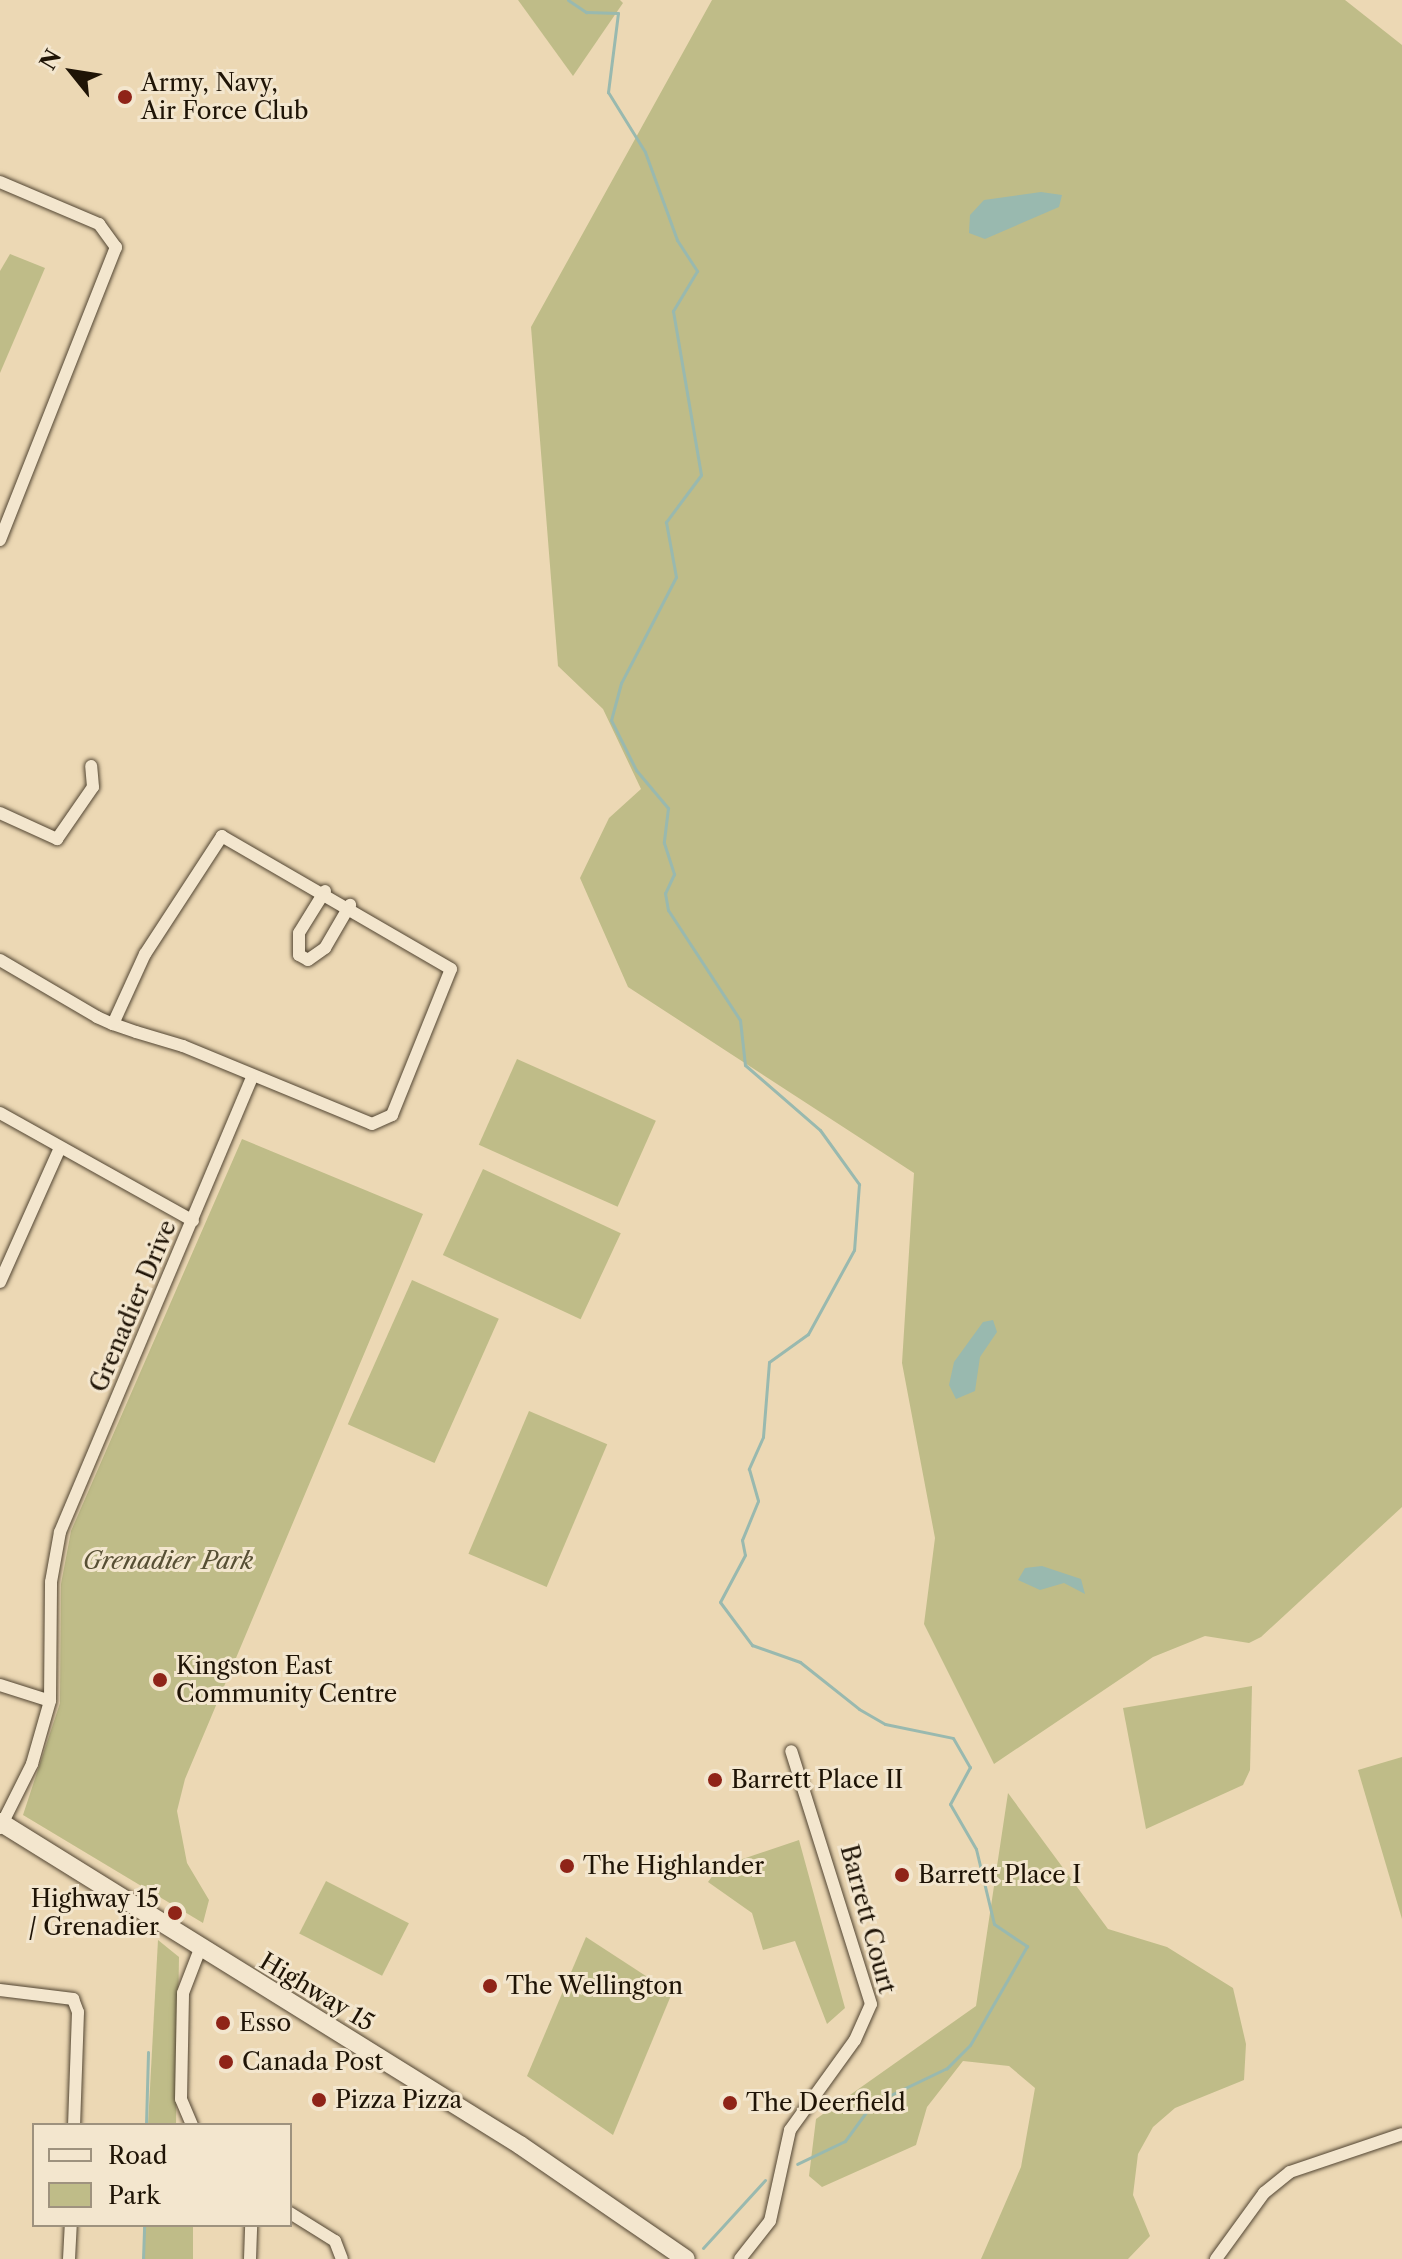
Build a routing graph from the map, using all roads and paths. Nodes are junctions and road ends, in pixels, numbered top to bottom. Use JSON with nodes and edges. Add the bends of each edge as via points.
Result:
{"nodes":[{"id":1,"x":0,"y":182,"type":"edge"},
{"id":2,"x":0,"y":540,"type":"edge"},
{"id":3,"x":91,"y":766,"type":"dead end"},
{"id":4,"x":0,"y":813,"type":"edge"},
{"id":5,"x":325,"y":891,"type":"junction"},
{"id":6,"x":350,"y":905,"type":"junction"},
{"id":7,"x":0,"y":960,"type":"edge"},
{"id":8,"x":113,"y":1024,"type":"junction"},
{"id":9,"x":253,"y":1076,"type":"junction"},
{"id":10,"x":0,"y":1113,"type":"edge"},
{"id":11,"x":60,"y":1148,"type":"junction"},
{"id":12,"x":193,"y":1221,"type":"junction"},
{"id":13,"x":0,"y":1282,"type":"edge"},
{"id":14,"x":0,"y":1685,"type":"edge"},
{"id":15,"x":50,"y":1701,"type":"junction"},
{"id":16,"x":791,"y":1751,"type":"dead end"},
{"id":17,"x":1,"y":1824,"type":"edge"},
{"id":18,"x":200,"y":1949,"type":"junction"},
{"id":19,"x":0,"y":1990,"type":"edge"},
{"id":20,"x":74,"y":2123,"type":"edge"},
{"id":21,"x":191,"y":2123,"type":"edge"},
{"id":22,"x":1402,"y":2134,"type":"edge"},
{"id":23,"x":292,"y":2214,"type":"edge"},
{"id":24,"x":71,"y":2227,"type":"edge"},
{"id":25,"x":251,"y":2227,"type":"edge"},
{"id":26,"x":69,"y":2259,"type":"edge"},
{"id":27,"x":250,"y":2259,"type":"edge"},
{"id":28,"x":342,"y":2259,"type":"edge"},
{"id":29,"x":686,"y":2259,"type":"edge"},
{"id":30,"x":740,"y":2259,"type":"edge"},
{"id":31,"x":1216,"y":2259,"type":"edge"}],
"edges":[{"from":1,"to":2,"type":"street","via":[[99,224],[116,247]]},
{"from":3,"to":4,"type":"street","via":[[93,787],[57,839]]},
{"from":5,"to":6,"type":"street"},
{"from":5,"to":6,"type":"street","via":[[299,933],[299,955],[308,960],[325,948]]},
{"from":5,"to":8,"type":"street","via":[[222,836],[210,845],[145,954]]},
{"from":6,"to":9,"type":"street","via":[[451,969],[392,1115],[372,1124]]},
{"from":7,"to":8,"type":"street"},
{"from":8,"to":9,"type":"street"},
{"from":9,"to":12,"type":"street","name":"Grenadier Drive"},
{"from":10,"to":11,"type":"street"},
{"from":11,"to":12,"type":"street"},
{"from":11,"to":13,"type":"street"},
{"from":12,"to":15,"type":"street","name":"Grenadier Drive","via":[[60,1532],[51,1582]]},
{"from":14,"to":15,"type":"street"},
{"from":15,"to":17,"type":"street","name":"Grenadier Drive","via":[[32,1764]]},
{"from":16,"to":30,"type":"street","name":"Barrett Court","via":[[871,2004],[855,2040],[790,2130],[770,2221]]},
{"from":17,"to":18,"type":"main road","name":"Highway 15"},
{"from":18,"to":21,"type":"street","via":[[183,1993],[181,2099]]},
{"from":18,"to":29,"type":"main road","name":"Highway 15","via":[[520,2145]]},
{"from":19,"to":20,"type":"street","via":[[73,1999],[78,2012]]},
{"from":22,"to":31,"type":"street","via":[[1290,2172],[1264,2193]]},
{"from":23,"to":28,"type":"street","via":[[335,2241]]},
{"from":24,"to":26,"type":"street"},
{"from":25,"to":27,"type":"street"}]}
